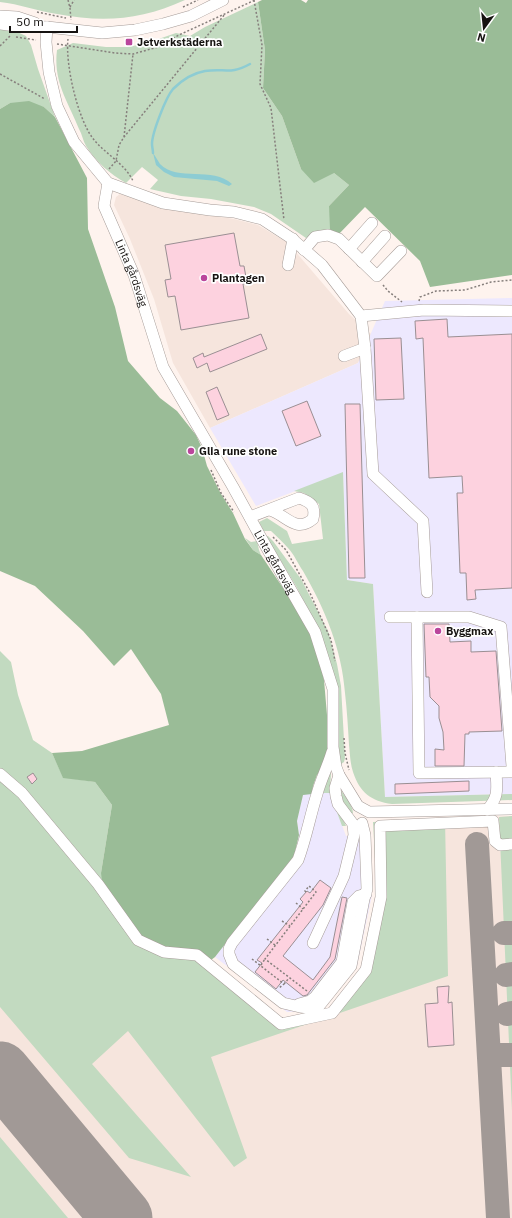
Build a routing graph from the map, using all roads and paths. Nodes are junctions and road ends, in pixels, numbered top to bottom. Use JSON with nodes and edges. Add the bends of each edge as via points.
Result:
{"nodes":[{"id":1,"x":68,"y":0,"type":"edge"},
{"id":2,"x":74,"y":0,"type":"edge"},
{"id":3,"x":198,"y":0,"type":"edge"},
{"id":4,"x":223,"y":0,"type":"edge"},
{"id":5,"x":255,"y":0,"type":"edge"},
{"id":6,"x":70,"y":8,"type":"junction"},
{"id":7,"x":178,"y":10,"type":"dead end"},
{"id":8,"x":36,"y":12,"type":"dead end"},
{"id":9,"x":225,"y":14,"type":"junction"},
{"id":10,"x":0,"y":16,"type":"edge"},
{"id":11,"x":71,"y":19,"type":"junction"},
{"id":12,"x":77,"y":20,"type":"dead end"},
{"id":13,"x":0,"y":24,"type":"edge"},
{"id":14,"x":47,"y":27,"type":"junction"},
{"id":15,"x":5,"y":35,"type":"dead end"},
{"id":16,"x":10,"y":36,"type":"junction"},
{"id":17,"x":46,"y":42,"type":"junction"},
{"id":18,"x":0,"y":46,"type":"edge"},
{"id":19,"x":67,"y":46,"type":"junction"},
{"id":20,"x":133,"y":54,"type":"junction"},
{"id":21,"x":124,"y":137,"type":"junction"},
{"id":22,"x":108,"y":183,"type":"junction"},
{"id":23,"x":372,"y":223,"type":"dead end"},
{"id":24,"x":284,"y":226,"type":"dead end"},
{"id":25,"x":385,"y":236,"type":"dead end"},
{"id":26,"x":293,"y":240,"type":"junction"},
{"id":27,"x":348,"y":249,"type":"junction"},
{"id":28,"x":304,"y":250,"type":"junction"},
{"id":29,"x":401,"y":251,"type":"dead end"},
{"id":30,"x":362,"y":262,"type":"junction"},
{"id":31,"x":288,"y":266,"type":"dead end"},
{"id":32,"x":377,"y":276,"type":"junction"},
{"id":33,"x":512,"y":280,"type":"edge"},
{"id":34,"x":409,"y":312,"type":"junction"},
{"id":35,"x":512,"y":312,"type":"edge"},
{"id":36,"x":360,"y":316,"type":"junction"},
{"id":37,"x":365,"y":348,"type":"junction"},
{"id":38,"x":344,"y":356,"type":"dead end"},
{"id":39,"x":269,"y":510,"type":"dead end"},
{"id":40,"x":250,"y":518,"type":"junction"},
{"id":41,"x":427,"y":592,"type":"dead end"},
{"id":42,"x":390,"y":617,"type":"dead end"},
{"id":43,"x":417,"y":617,"type":"junction"},
{"id":44,"x":333,"y":748,"type":"junction"},
{"id":45,"x":512,"y":766,"type":"edge"},
{"id":46,"x":496,"y":772,"type":"junction"},
{"id":47,"x":512,"y":772,"type":"edge"},
{"id":48,"x":0,"y":774,"type":"edge"},
{"id":49,"x":339,"y":775,"type":"junction"},
{"id":50,"x":512,"y":809,"type":"edge"},
{"id":51,"x":487,"y":810,"type":"junction"},
{"id":52,"x":369,"y":812,"type":"junction"},
{"id":53,"x":358,"y":823,"type":"junction"},
{"id":54,"x":512,"y":844,"type":"edge"},
{"id":55,"x":306,"y":892,"type":"dead end"},
{"id":56,"x":366,"y":894,"type":"junction"},
{"id":57,"x":296,"y":903,"type":"dead end"},
{"id":58,"x":303,"y":909,"type":"junction"},
{"id":59,"x":282,"y":921,"type":"dead end"},
{"id":60,"x":290,"y":926,"type":"junction"},
{"id":61,"x":267,"y":939,"type":"dead end"},
{"id":62,"x":313,"y":943,"type":"dead end"},
{"id":63,"x":276,"y":945,"type":"junction"},
{"id":64,"x":252,"y":958,"type":"dead end"},
{"id":65,"x":265,"y":959,"type":"junction"},
{"id":66,"x":261,"y":965,"type":"junction"},
{"id":67,"x":289,"y":978,"type":"junction"},
{"id":68,"x":284,"y":984,"type":"junction"},
{"id":69,"x":276,"y":988,"type":"dead end"},
{"id":70,"x":315,"y":997,"type":"junction"},
{"id":71,"x":290,"y":1005,"type":"junction"}],
"edges":[{"from":1,"to":6,"type":"path"},
{"from":2,"to":6,"type":"path"},
{"from":3,"to":7,"type":"path"},
{"from":4,"to":14,"type":"street","via":[[191,16],[135,30],[102,33]]},
{"from":5,"to":9,"type":"path"},
{"from":5,"to":24,"type":"path","via":[[262,45],[260,84],[271,108]]},
{"from":6,"to":11,"type":"path"},
{"from":8,"to":11,"type":"path"},
{"from":9,"to":20,"type":"path","via":[[158,47]]},
{"from":9,"to":21,"type":"path"},
{"from":10,"to":14,"type":"street","via":[[17,17]]},
{"from":11,"to":12,"type":"path"},
{"from":13,"to":14,"type":"street"},
{"from":14,"to":17,"type":"street"},
{"from":15,"to":16,"type":"path"},
{"from":16,"to":17,"type":"path"},
{"from":16,"to":18,"type":"path"},
{"from":17,"to":19,"type":"path"},
{"from":17,"to":22,"type":"street","via":[[49,72],[57,106],[74,142]]},
{"from":19,"to":20,"type":"path","via":[[115,54]]},
{"from":19,"to":21,"type":"path","via":[[80,114],[94,141],[116,161],[119,144]]},
{"from":20,"to":21,"type":"path"},
{"from":22,"to":26,"type":"street","via":[[162,203],[234,212],[262,220]]},
{"from":22,"to":40,"type":"street","name":"Linta gårdsväg","via":[[104,206],[134,275],[163,367]]},
{"from":23,"to":27,"type":"street"},
{"from":25,"to":30,"type":"street"},
{"from":26,"to":28,"type":"street"},
{"from":26,"to":31,"type":"street"},
{"from":27,"to":28,"type":"street","via":[[339,239],[328,235],[315,237]]},
{"from":27,"to":30,"type":"street"},
{"from":28,"to":36,"type":"street","via":[[322,265]]},
{"from":29,"to":32,"type":"street"},
{"from":30,"to":32,"type":"street"},
{"from":32,"to":34,"type":"path"},
{"from":33,"to":34,"type":"path","via":[[492,282],[465,290],[436,291],[420,297]]},
{"from":34,"to":35,"type":"street"},
{"from":34,"to":36,"type":"street"},
{"from":36,"to":37,"type":"street"},
{"from":37,"to":38,"type":"street"},
{"from":37,"to":41,"type":"street","via":[[373,474],[423,521]]},
{"from":39,"to":40,"type":"street"},
{"from":40,"to":44,"type":"street","name":"Linta gårdsväg","via":[[315,632],[333,689]]},
{"from":42,"to":43,"type":"street"},
{"from":43,"to":45,"type":"street","via":[[469,617],[501,627]]},
{"from":43,"to":46,"type":"street","via":[[419,773]]},
{"from":44,"to":49,"type":"street","name":"Linta gårdsväg"},
{"from":44,"to":71,"type":"street","via":[[298,860],[229,949],[233,964],[283,1003]]},
{"from":46,"to":47,"type":"street"},
{"from":46,"to":51,"type":"street","via":[[497,794]]},
{"from":48,"to":54,"type":"street","via":[[22,793],[98,884],[138,940],[164,952],[197,954],[281,1024],[332,1013],[366,970],[381,897],[380,826],[493,821],[495,841],[500,845]]},
{"from":49,"to":52,"type":"street","name":"Linta gårdsväg","via":[[358,806]]},
{"from":49,"to":53,"type":"street","via":[[335,788],[338,804]]},
{"from":50,"to":51,"type":"street"},
{"from":51,"to":52,"type":"street"},
{"from":52,"to":53,"type":"street"},
{"from":53,"to":56,"type":"street","via":[[365,835],[368,889]]},
{"from":53,"to":62,"type":"street","via":[[344,876]]},
{"from":55,"to":58,"type":"path","via":[[309,886],[316,892]]},
{"from":56,"to":70,"type":"street","via":[[359,896],[354,902],[342,962]]},
{"from":56,"to":71,"type":"street","via":[[351,966],[319,1006],[309,1008]]},
{"from":57,"to":58,"type":"path"},
{"from":58,"to":60,"type":"path"},
{"from":59,"to":60,"type":"path"},
{"from":60,"to":63,"type":"path"},
{"from":61,"to":63,"type":"path"},
{"from":63,"to":65,"type":"path"},
{"from":64,"to":66,"type":"path"},
{"from":65,"to":66,"type":"path"},
{"from":65,"to":67,"type":"path"},
{"from":66,"to":68,"type":"path"},
{"from":67,"to":68,"type":"path"},
{"from":67,"to":70,"type":"path"},
{"from":68,"to":69,"type":"path"},
{"from":70,"to":71,"type":"street","via":[[310,1001]]}]}
